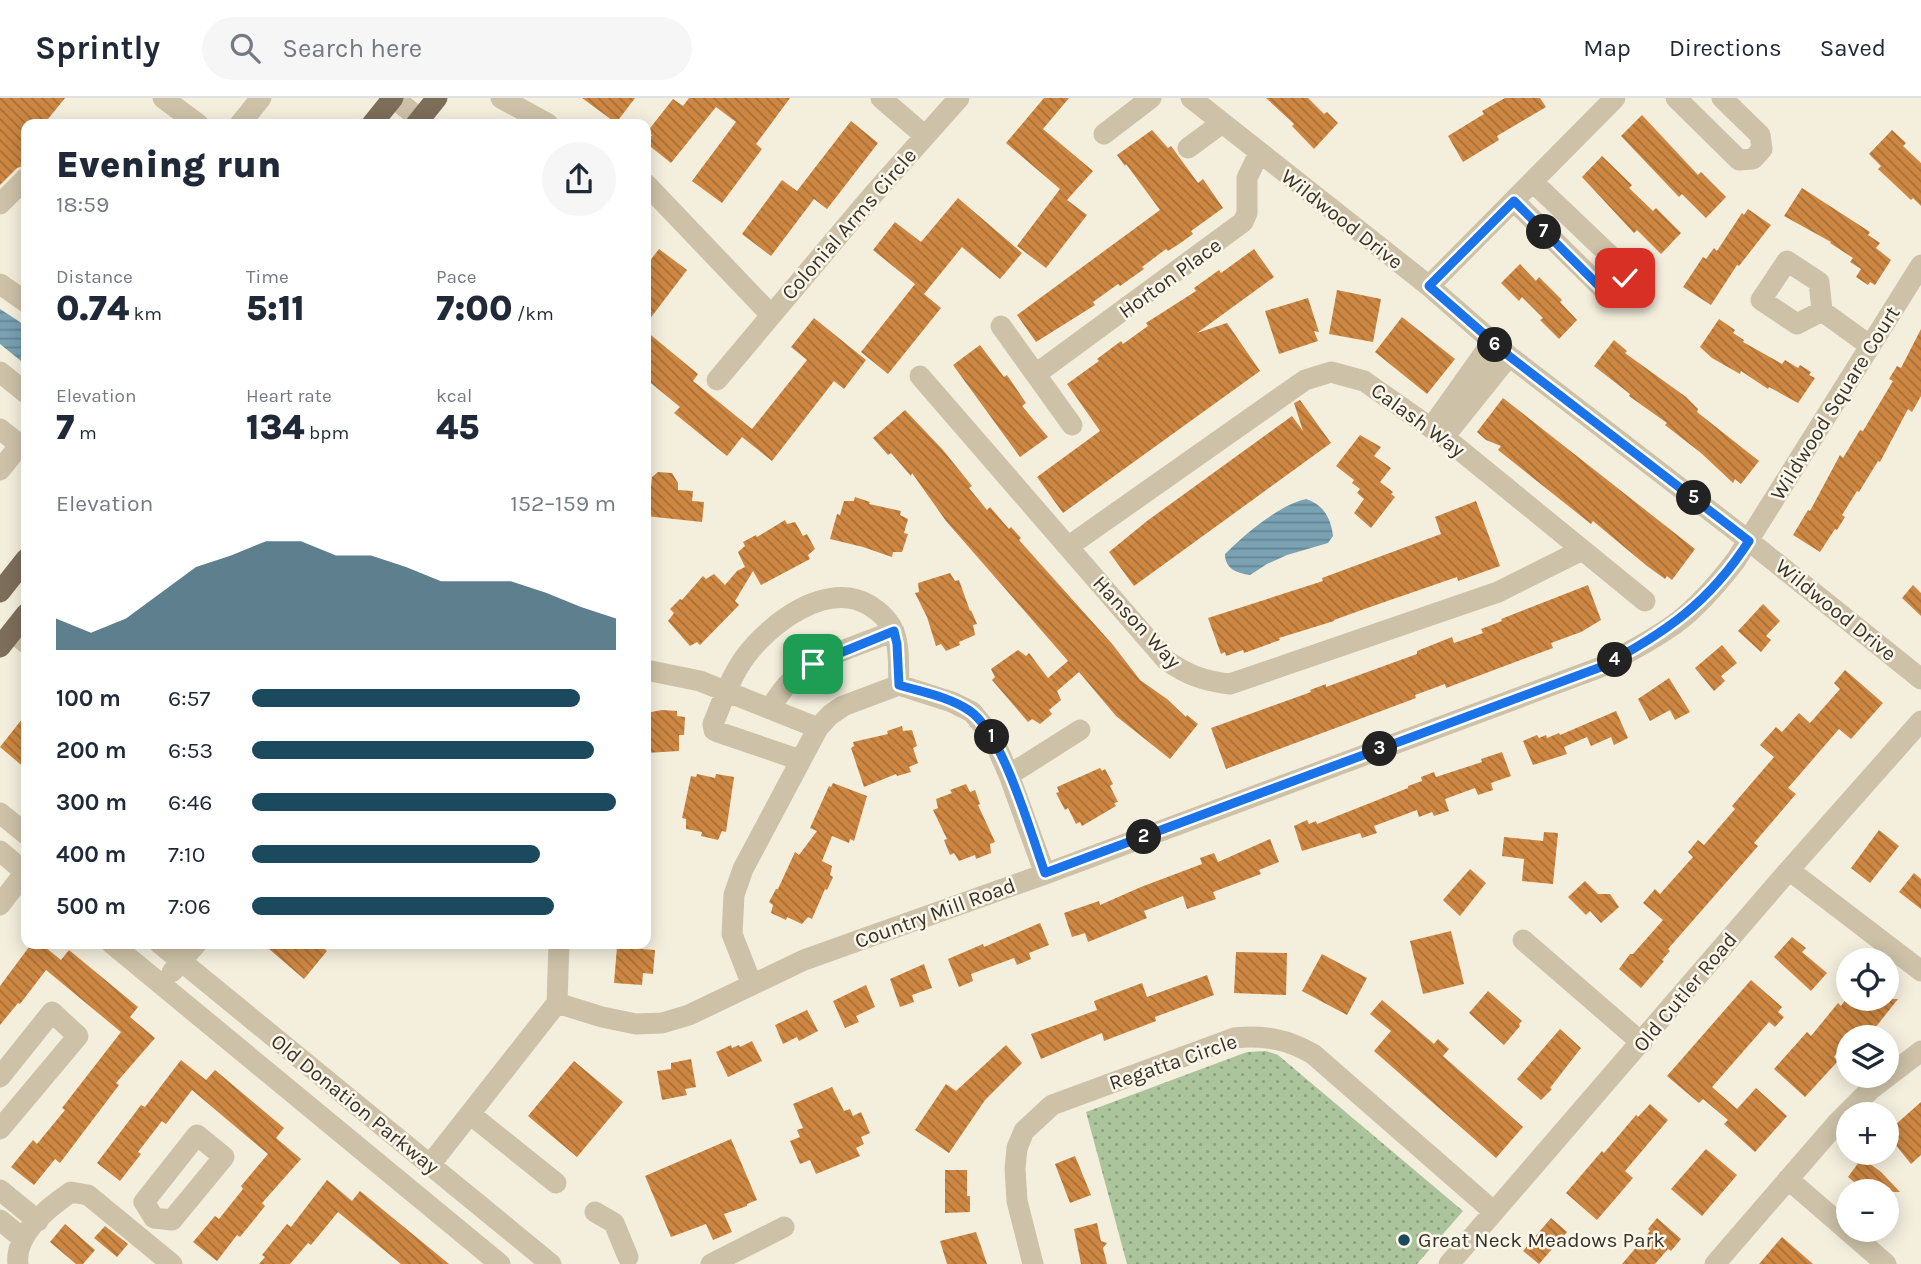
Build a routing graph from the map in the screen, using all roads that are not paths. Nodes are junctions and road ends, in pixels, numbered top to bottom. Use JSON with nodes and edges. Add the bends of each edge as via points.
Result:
{"nodes":[{"id":1,"x":163,"y":98,"type":"edge"},
{"id":2,"x":261,"y":98,"type":"edge"},
{"id":3,"x":394,"y":98,"type":"edge"},
{"id":4,"x":437,"y":98,"type":"edge"},
{"id":5,"x":501,"y":98,"type":"edge"},
{"id":6,"x":881,"y":98,"type":"edge"},
{"id":7,"x":959,"y":98,"type":"edge"},
{"id":8,"x":1151,"y":98,"type":"edge"},
{"id":9,"x":1615,"y":98,"type":"edge"},
{"id":10,"x":1676,"y":98,"type":"edge"},
{"id":11,"x":1722,"y":98,"type":"edge"},
{"id":12,"x":1194,"y":99,"type":"edge"},
{"id":13,"x":191,"y":119,"type":"edge"},
{"id":14,"x":244,"y":119,"type":"edge"},
{"id":15,"x":376,"y":119,"type":"edge"},
{"id":16,"x":415,"y":119,"type":"edge"},
{"id":17,"x":420,"y":119,"type":"edge"},
{"id":18,"x":539,"y":119,"type":"edge"},
{"id":19,"x":1222,"y":123,"type":"junction"},
{"id":20,"x":1104,"y":134,"type":"dead end"},
{"id":21,"x":925,"y":136,"type":"junction"},
{"id":22,"x":1188,"y":148,"type":"dead end"},
{"id":23,"x":1259,"y":153,"type":"junction"},
{"id":24,"x":1533,"y":182,"type":"junction"},
{"id":25,"x":21,"y":183,"type":"edge"},
{"id":26,"x":651,"y":189,"type":"edge"},
{"id":27,"x":1514,"y":201,"type":"junction"},
{"id":28,"x":0,"y":204,"type":"edge"},
{"id":29,"x":1921,"y":265,"type":"edge"},
{"id":30,"x":0,"y":284,"type":"edge"},
{"id":31,"x":1429,"y":286,"type":"junction"},
{"id":32,"x":21,"y":299,"type":"edge"},
{"id":33,"x":1822,"y":311,"type":"dead end"},
{"id":34,"x":771,"y":315,"type":"junction"},
{"id":35,"x":1001,"y":326,"type":"dead end"},
{"id":36,"x":1870,"y":345,"type":"junction"},
{"id":37,"x":1501,"y":349,"type":"junction"},
{"id":38,"x":1036,"y":374,"type":"junction"},
{"id":39,"x":920,"y":376,"type":"dead end"},
{"id":40,"x":717,"y":380,"type":"dead end"},
{"id":41,"x":1072,"y":425,"type":"dead end"},
{"id":42,"x":0,"y":429,"type":"edge"},
{"id":43,"x":1438,"y":433,"type":"junction"},
{"id":44,"x":0,"y":470,"type":"edge"},
{"id":45,"x":1749,"y":541,"type":"junction"},
{"id":46,"x":1069,"y":546,"type":"junction"},
{"id":47,"x":1582,"y":550,"type":"junction"},
{"id":48,"x":21,"y":564,"type":"edge"},
{"id":49,"x":21,"y":566,"type":"edge"},
{"id":50,"x":0,"y":578,"type":"edge"},
{"id":51,"x":0,"y":592,"type":"edge"},
{"id":52,"x":1645,"y":601,"type":"dead end"},
{"id":53,"x":21,"y":624,"type":"edge"},
{"id":54,"x":894,"y":631,"type":"junction"},
{"id":55,"x":13,"y":641,"type":"edge"},
{"id":56,"x":651,"y":671,"type":"edge"},
{"id":57,"x":1921,"y":679,"type":"edge"},
{"id":58,"x":899,"y":685,"type":"junction"},
{"id":59,"x":727,"y":691,"type":"junction"},
{"id":60,"x":770,"y":709,"type":"junction"},
{"id":61,"x":1921,"y":721,"type":"edge"},
{"id":62,"x":818,"y":728,"type":"junction"},
{"id":63,"x":1080,"y":730,"type":"dead end"},
{"id":64,"x":800,"y":760,"type":"junction"},
{"id":65,"x":1009,"y":775,"type":"junction"},
{"id":66,"x":0,"y":813,"type":"edge"},
{"id":67,"x":21,"y":830,"type":"edge"},
{"id":68,"x":0,"y":852,"type":"edge"},
{"id":69,"x":21,"y":869,"type":"edge"},
{"id":70,"x":1789,"y":870,"type":"junction"},
{"id":71,"x":1045,"y":873,"type":"junction"},
{"id":72,"x":21,"y":879,"type":"edge"},
{"id":73,"x":0,"y":905,"type":"edge"},
{"id":74,"x":1523,"y":940,"type":"dead end"},
{"id":75,"x":118,"y":949,"type":"edge"},
{"id":76,"x":166,"y":949,"type":"edge"},
{"id":77,"x":192,"y":949,"type":"edge"},
{"id":78,"x":559,"y":949,"type":"edge"},
{"id":79,"x":181,"y":962,"type":"junction"},
{"id":80,"x":1921,"y":971,"type":"edge"},
{"id":81,"x":161,"y":985,"type":"junction"},
{"id":82,"x":752,"y":985,"type":"junction"},
{"id":83,"x":557,"y":1003,"type":"junction"},
{"id":84,"x":1642,"y":1043,"type":"junction"},
{"id":85,"x":1921,"y":1051,"type":"edge"},
{"id":86,"x":0,"y":1077,"type":"edge"},
{"id":87,"x":470,"y":1114,"type":"junction"},
{"id":88,"x":0,"y":1129,"type":"edge"},
{"id":89,"x":429,"y":1166,"type":"junction"},
{"id":90,"x":1788,"y":1179,"type":"junction"},
{"id":91,"x":556,"y":1183,"type":"dead end"},
{"id":92,"x":0,"y":1190,"type":"edge"},
{"id":93,"x":595,"y":1212,"type":"dead end"},
{"id":94,"x":1494,"y":1212,"type":"junction"},
{"id":95,"x":154,"y":1218,"type":"dead end"},
{"id":96,"x":0,"y":1220,"type":"edge"},
{"id":97,"x":38,"y":1221,"type":"junction"},
{"id":98,"x":784,"y":1227,"type":"dead end"},
{"id":99,"x":139,"y":1237,"type":"junction"},
{"id":100,"x":22,"y":1238,"type":"junction"},
{"id":101,"x":629,"y":1262,"type":"edge"},
{"id":102,"x":18,"y":1264,"type":"edge"},
{"id":103,"x":172,"y":1264,"type":"edge"},
{"id":104,"x":500,"y":1264,"type":"edge"},
{"id":105,"x":551,"y":1264,"type":"edge"},
{"id":106,"x":710,"y":1264,"type":"edge"},
{"id":107,"x":1033,"y":1264,"type":"edge"},
{"id":108,"x":1449,"y":1264,"type":"edge"},
{"id":109,"x":1716,"y":1264,"type":"edge"},
{"id":110,"x":1886,"y":1264,"type":"edge"}],
"edges":[{"from":1,"to":13,"type":"street"},
{"from":2,"to":14,"type":"street"},
{"from":3,"to":15,"type":"main road"},
{"from":3,"to":16,"type":"street"},
{"from":4,"to":17,"type":"main road"},
{"from":5,"to":18,"type":"street"},
{"from":6,"to":21,"type":"street","name":"Colonial Arms Circle"},
{"from":7,"to":21,"type":"street"},
{"from":8,"to":20,"type":"street"},
{"from":9,"to":24,"type":"street"},
{"from":10,"to":11,"type":"street","via":[[1739,160],[1753,159],[1762,149],[1760,135]]},
{"from":12,"to":19,"type":"street","name":"Wildwood Drive"},
{"from":19,"to":22,"type":"street"},
{"from":19,"to":23,"type":"street","name":"Wildwood Drive"},
{"from":21,"to":34,"type":"street","name":"Colonial Arms Circle"},
{"from":23,"to":31,"type":"street","name":"Wildwood Drive"},
{"from":23,"to":38,"type":"street","name":"Horton Place","via":[[1247,178],[1243,222]]},
{"from":24,"to":27,"type":"street"},
{"from":24,"to":27,"type":"street","via":[[1620,265],[1625,278],[1622,285],[1610,291],[1602,289]]},
{"from":25,"to":28,"type":"street"},
{"from":26,"to":34,"type":"street","name":"Colonial Arms Circle"},
{"from":27,"to":31,"type":"street"},
{"from":29,"to":36,"type":"street","name":"Wildwood Square Court"},
{"from":30,"to":32,"type":"street"},
{"from":31,"to":37,"type":"street","name":"Wildwood Drive"},
{"from":33,"to":36,"type":"street"},
{"from":34,"to":40,"type":"street"},
{"from":35,"to":38,"type":"street"},
{"from":36,"to":45,"type":"street","name":"Wildwood Square Court"},
{"from":37,"to":43,"type":"street"},
{"from":37,"to":45,"type":"street","name":"Wildwood Drive"},
{"from":38,"to":41,"type":"street"},
{"from":39,"to":46,"type":"street","name":"Hanson Way"},
{"from":42,"to":44,"type":"street","via":[[20,445]]},
{"from":43,"to":46,"type":"street","name":"Calash Way","via":[[1364,381],[1331,372],[1305,380]]},
{"from":43,"to":47,"type":"street","name":"Calash Way"},
{"from":45,"to":57,"type":"street","name":"Wildwood Drive"},
{"from":45,"to":71,"type":"street","name":"Country Mill Road","via":[[1720,581],[1678,621],[1601,667]]},
{"from":46,"to":47,"type":"street","name":"Hanson Way","via":[[1166,660],[1205,681],[1230,684],[1498,592]]},
{"from":47,"to":52,"type":"street","name":"Calash Way"},
{"from":48,"to":50,"type":"main road"},
{"from":49,"to":51,"type":"main road"},
{"from":53,"to":55,"type":"main road"},
{"from":54,"to":58,"type":"street"},
{"from":54,"to":59,"type":"street","via":[[863,601],[822,600],[762,638],[745,657]]},
{"from":54,"to":60,"type":"street","via":[[813,664],[785,687]]},
{"from":56,"to":59,"type":"street"},
{"from":58,"to":62,"type":"street","via":[[843,706]]},
{"from":58,"to":65,"type":"street","via":[[972,712],[992,736]]},
{"from":59,"to":60,"type":"street"},
{"from":59,"to":64,"type":"street","via":[[714,730]]},
{"from":60,"to":62,"type":"street"},
{"from":61,"to":70,"type":"street","name":"Old Cutler Road"},
{"from":62,"to":64,"type":"street"},
{"from":63,"to":65,"type":"street"},
{"from":64,"to":82,"type":"street","via":[[734,895],[732,934]]},
{"from":65,"to":71,"type":"street"},
{"from":66,"to":67,"type":"street"},
{"from":68,"to":69,"type":"street"},
{"from":70,"to":80,"type":"street"},
{"from":70,"to":84,"type":"street","name":"Old Cutler Road"},
{"from":71,"to":82,"type":"street","name":"Country Mill Road","via":[[816,956]]},
{"from":72,"to":73,"type":"street"},
{"from":74,"to":84,"type":"street"},
{"from":75,"to":81,"type":"street","name":"Old Donation Parkway"},
{"from":76,"to":79,"type":"street","name":"Old Donation Parkway"},
{"from":77,"to":79,"type":"street"},
{"from":78,"to":83,"type":"street"},
{"from":79,"to":81,"type":"street"},
{"from":79,"to":89,"type":"street","name":"Old Donation Parkway"},
{"from":81,"to":104,"type":"street","name":"Old Donation Parkway"},
{"from":82,"to":83,"type":"street","name":"Country Mill Road","via":[[662,1023],[636,1024]]},
{"from":83,"to":87,"type":"street"},
{"from":84,"to":94,"type":"street","name":"Old Cutler Road"},
{"from":85,"to":90,"type":"street","via":[[1862,1098]]},
{"from":86,"to":88,"type":"street","via":[[52,1012],[78,1036]]},
{"from":87,"to":89,"type":"street"},
{"from":87,"to":91,"type":"street"},
{"from":89,"to":105,"type":"street","name":"Old Donation Parkway"},
{"from":90,"to":109,"type":"street"},
{"from":90,"to":110,"type":"street"},
{"from":92,"to":97,"type":"street"},
{"from":93,"to":101,"type":"street","via":[[614,1223]]},
{"from":94,"to":107,"type":"street","name":"Regatta Circle","via":[[1313,1054],[1275,1038],[1234,1038],[1052,1105],[1024,1130],[1014,1169]]},
{"from":94,"to":108,"type":"street","name":"Old Cutler Road"},
{"from":95,"to":99,"type":"street"},
{"from":96,"to":100,"type":"street"},
{"from":97,"to":99,"type":"street","via":[[71,1192],[88,1195]]},
{"from":97,"to":100,"type":"street"},
{"from":98,"to":106,"type":"street"},
{"from":99,"to":103,"type":"street"},
{"from":100,"to":102,"type":"street"}]}
